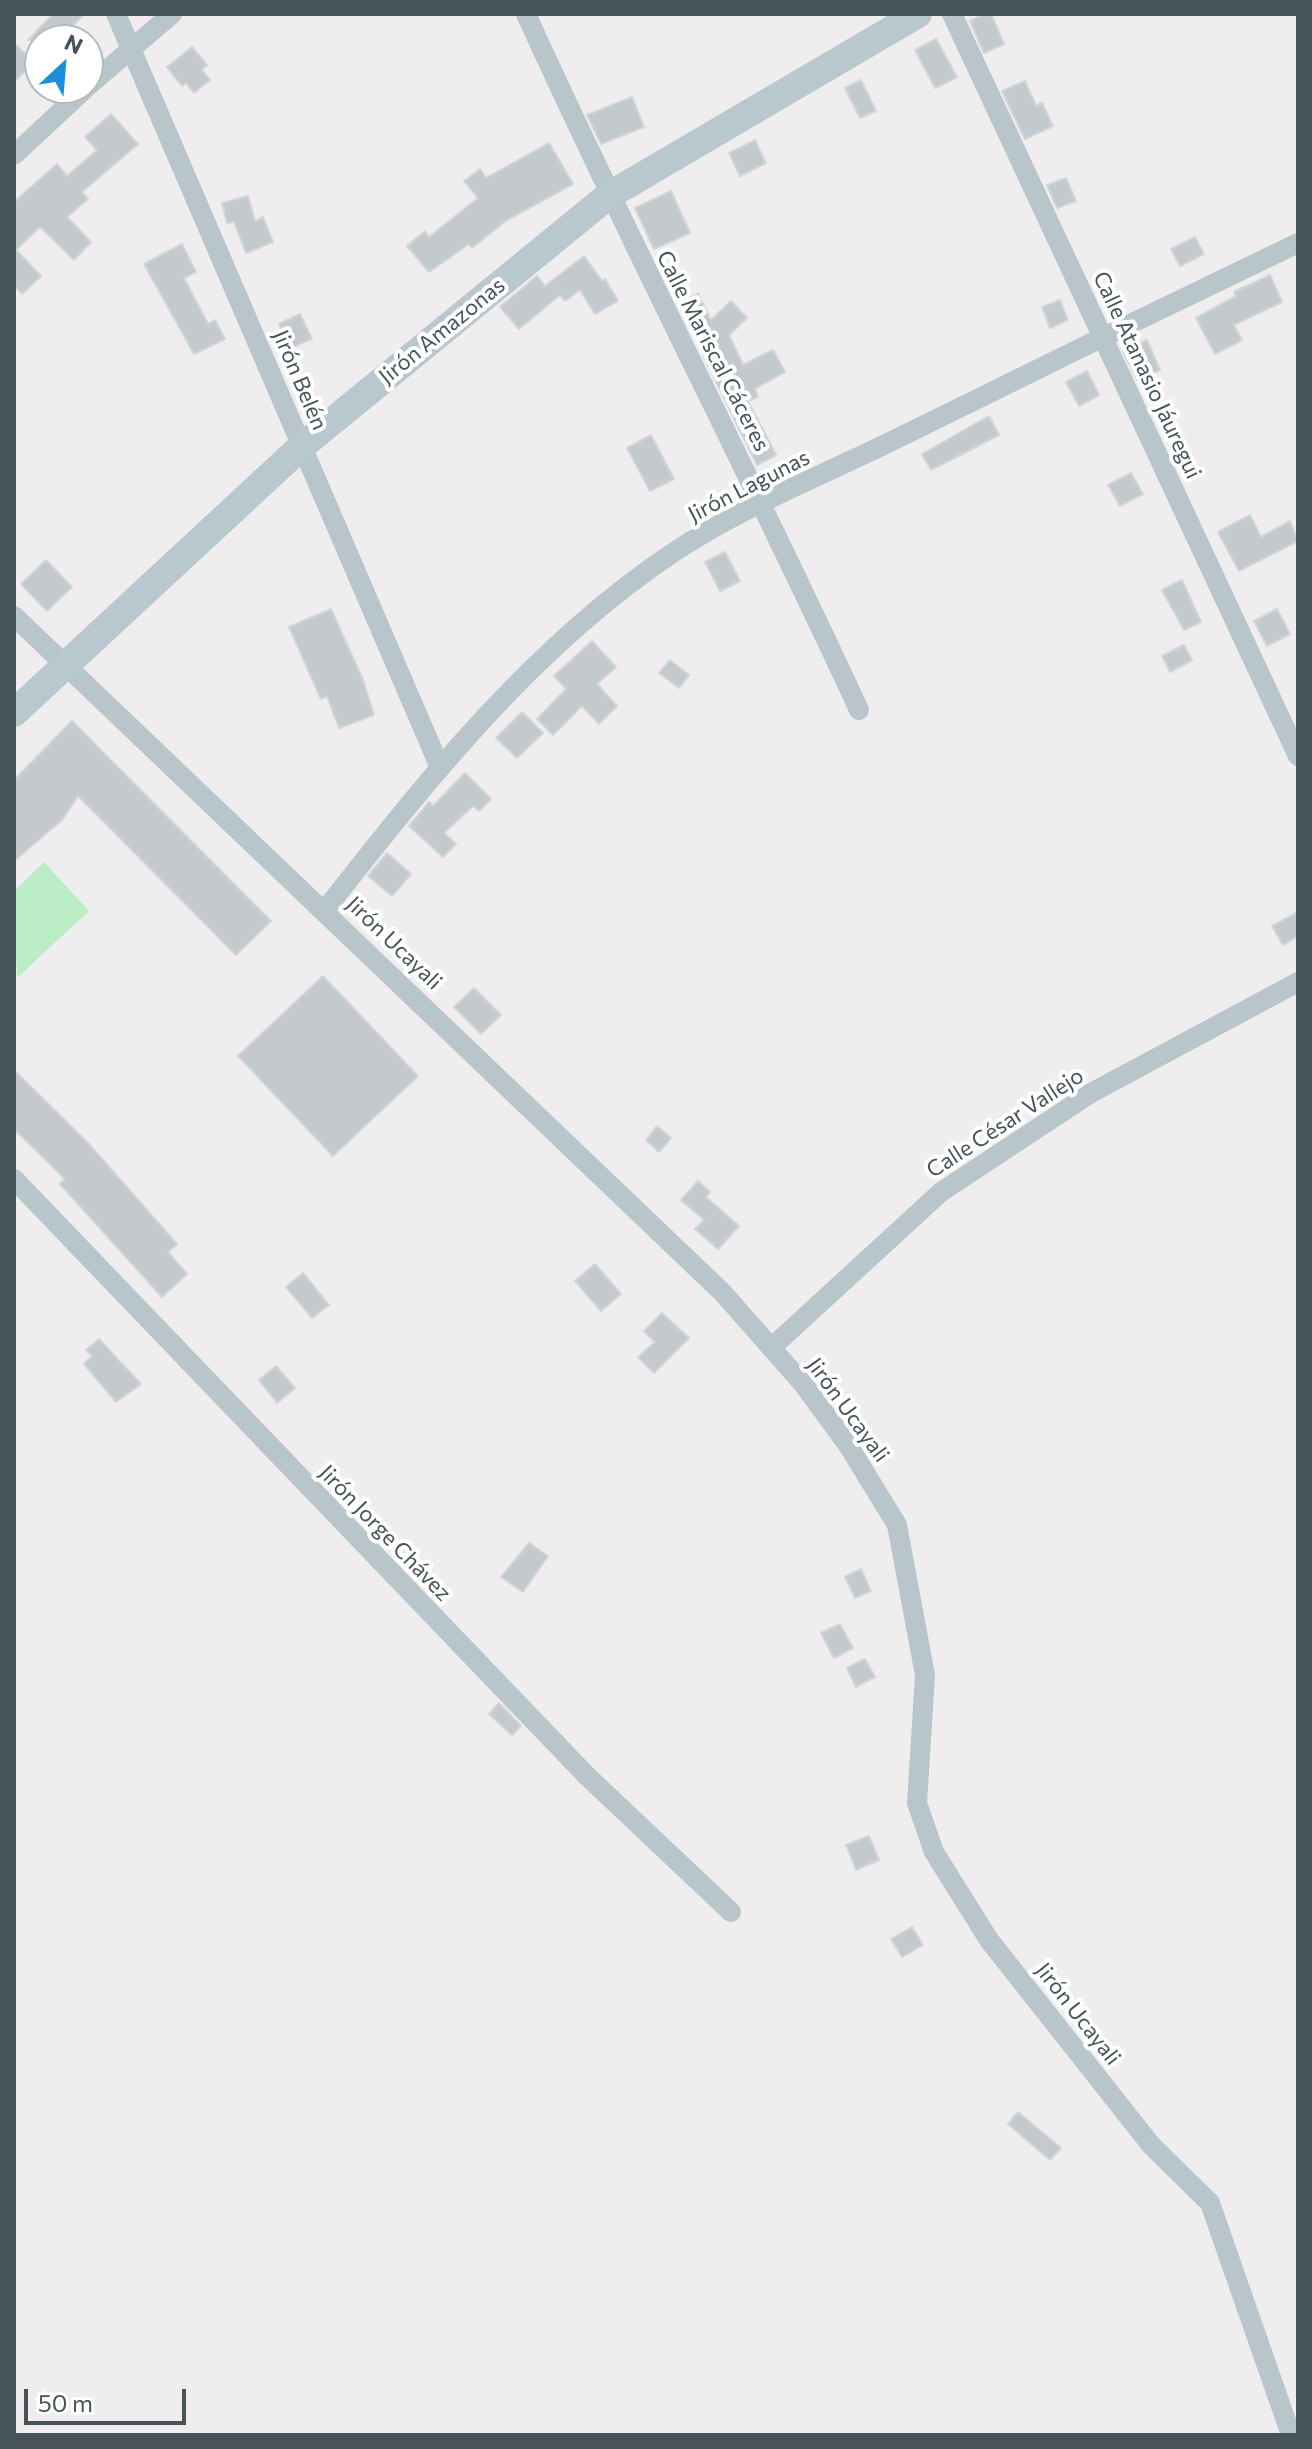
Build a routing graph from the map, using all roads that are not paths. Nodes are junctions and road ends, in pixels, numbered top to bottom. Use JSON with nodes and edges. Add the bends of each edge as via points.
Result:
{"nodes":[{"id":1,"x":116,"y":14,"type":"edge"},
{"id":2,"x":172,"y":14,"type":"edge"},
{"id":3,"x":526,"y":14,"type":"edge"},
{"id":4,"x":918,"y":14,"type":"edge"},
{"id":5,"x":952,"y":14,"type":"edge"},
{"id":6,"x":131,"y":46,"type":"junction"},
{"id":7,"x":104,"y":71,"type":"edge"},
{"id":8,"x":69,"y":104,"type":"edge"},
{"id":9,"x":14,"y":155,"type":"edge"},
{"id":10,"x":608,"y":196,"type":"junction"},
{"id":11,"x":1298,"y":243,"type":"edge"},
{"id":12,"x":1103,"y":337,"type":"junction"},
{"id":13,"x":302,"y":446,"type":"junction"},
{"id":14,"x":763,"y":503,"type":"junction"},
{"id":15,"x":14,"y":616,"type":"edge"},
{"id":16,"x":65,"y":665,"type":"junction"},
{"id":17,"x":859,"y":710,"type":"dead end"},
{"id":18,"x":14,"y":713,"type":"edge"},
{"id":19,"x":1298,"y":756,"type":"edge"},
{"id":20,"x":439,"y":765,"type":"junction"},
{"id":21,"x":325,"y":910,"type":"junction"},
{"id":22,"x":1298,"y":982,"type":"edge"},
{"id":23,"x":14,"y":1179,"type":"edge"},
{"id":24,"x":21,"y":1202,"type":"edge"},
{"id":25,"x":771,"y":1348,"type":"junction"},
{"id":26,"x":731,"y":1912,"type":"dead end"},
{"id":27,"x":1291,"y":2435,"type":"edge"}],
"edges":[{"from":1,"to":6,"type":"street","name":"Jirón Belén"},
{"from":2,"to":6,"type":"street"},
{"from":3,"to":10,"type":"street","name":"Calle Mariscal Cáceres"},
{"from":4,"to":10,"type":"street","name":"Jirón Amazonas"},
{"from":5,"to":12,"type":"street","name":"Calle Atanasio Jáuregui"},
{"from":6,"to":7,"type":"street"},
{"from":6,"to":13,"type":"street","name":"Jirón Belén"},
{"from":8,"to":9,"type":"street"},
{"from":10,"to":13,"type":"street","name":"Jirón Amazonas"},
{"from":10,"to":14,"type":"street","name":"Calle Mariscal Cáceres"},
{"from":11,"to":12,"type":"street","name":"Jirón Lagunas"},
{"from":12,"to":14,"type":"street","name":"Jirón Lagunas"},
{"from":12,"to":19,"type":"street","name":"Calle Atanasio Jáuregui"},
{"from":13,"to":16,"type":"street","name":"Jirón Amazonas"},
{"from":13,"to":20,"type":"street","name":"Jirón Belén"},
{"from":14,"to":17,"type":"street","name":"Calle Mariscal Cáceres"},
{"from":14,"to":20,"type":"street","name":"Jirón Lagunas","via":[[675,551],[626,588],[497,703]]},
{"from":15,"to":16,"type":"street","name":"Jirón Ucayali"},
{"from":16,"to":18,"type":"street","name":"Jirón Amazonas"},
{"from":16,"to":21,"type":"street","name":"Jirón Ucayali"},
{"from":20,"to":21,"type":"street","name":"Jirón Lagunas"},
{"from":21,"to":25,"type":"street","name":"Jirón Ucayali","via":[[723,1293]]},
{"from":22,"to":25,"type":"street","name":"Calle César Vallejo","via":[[1091,1093],[941,1192]]},
{"from":23,"to":24,"type":"street","name":"Jirón Jorge Chávez"},
{"from":24,"to":26,"type":"street","name":"Jirón Jorge Chávez","via":[[587,1776]]},
{"from":25,"to":27,"type":"street","name":"Jirón Ucayali","via":[[848,1445],[897,1525],[925,1675],[917,1803],[934,1852],[989,1940],[1151,2145],[1210,2203]]}]}
